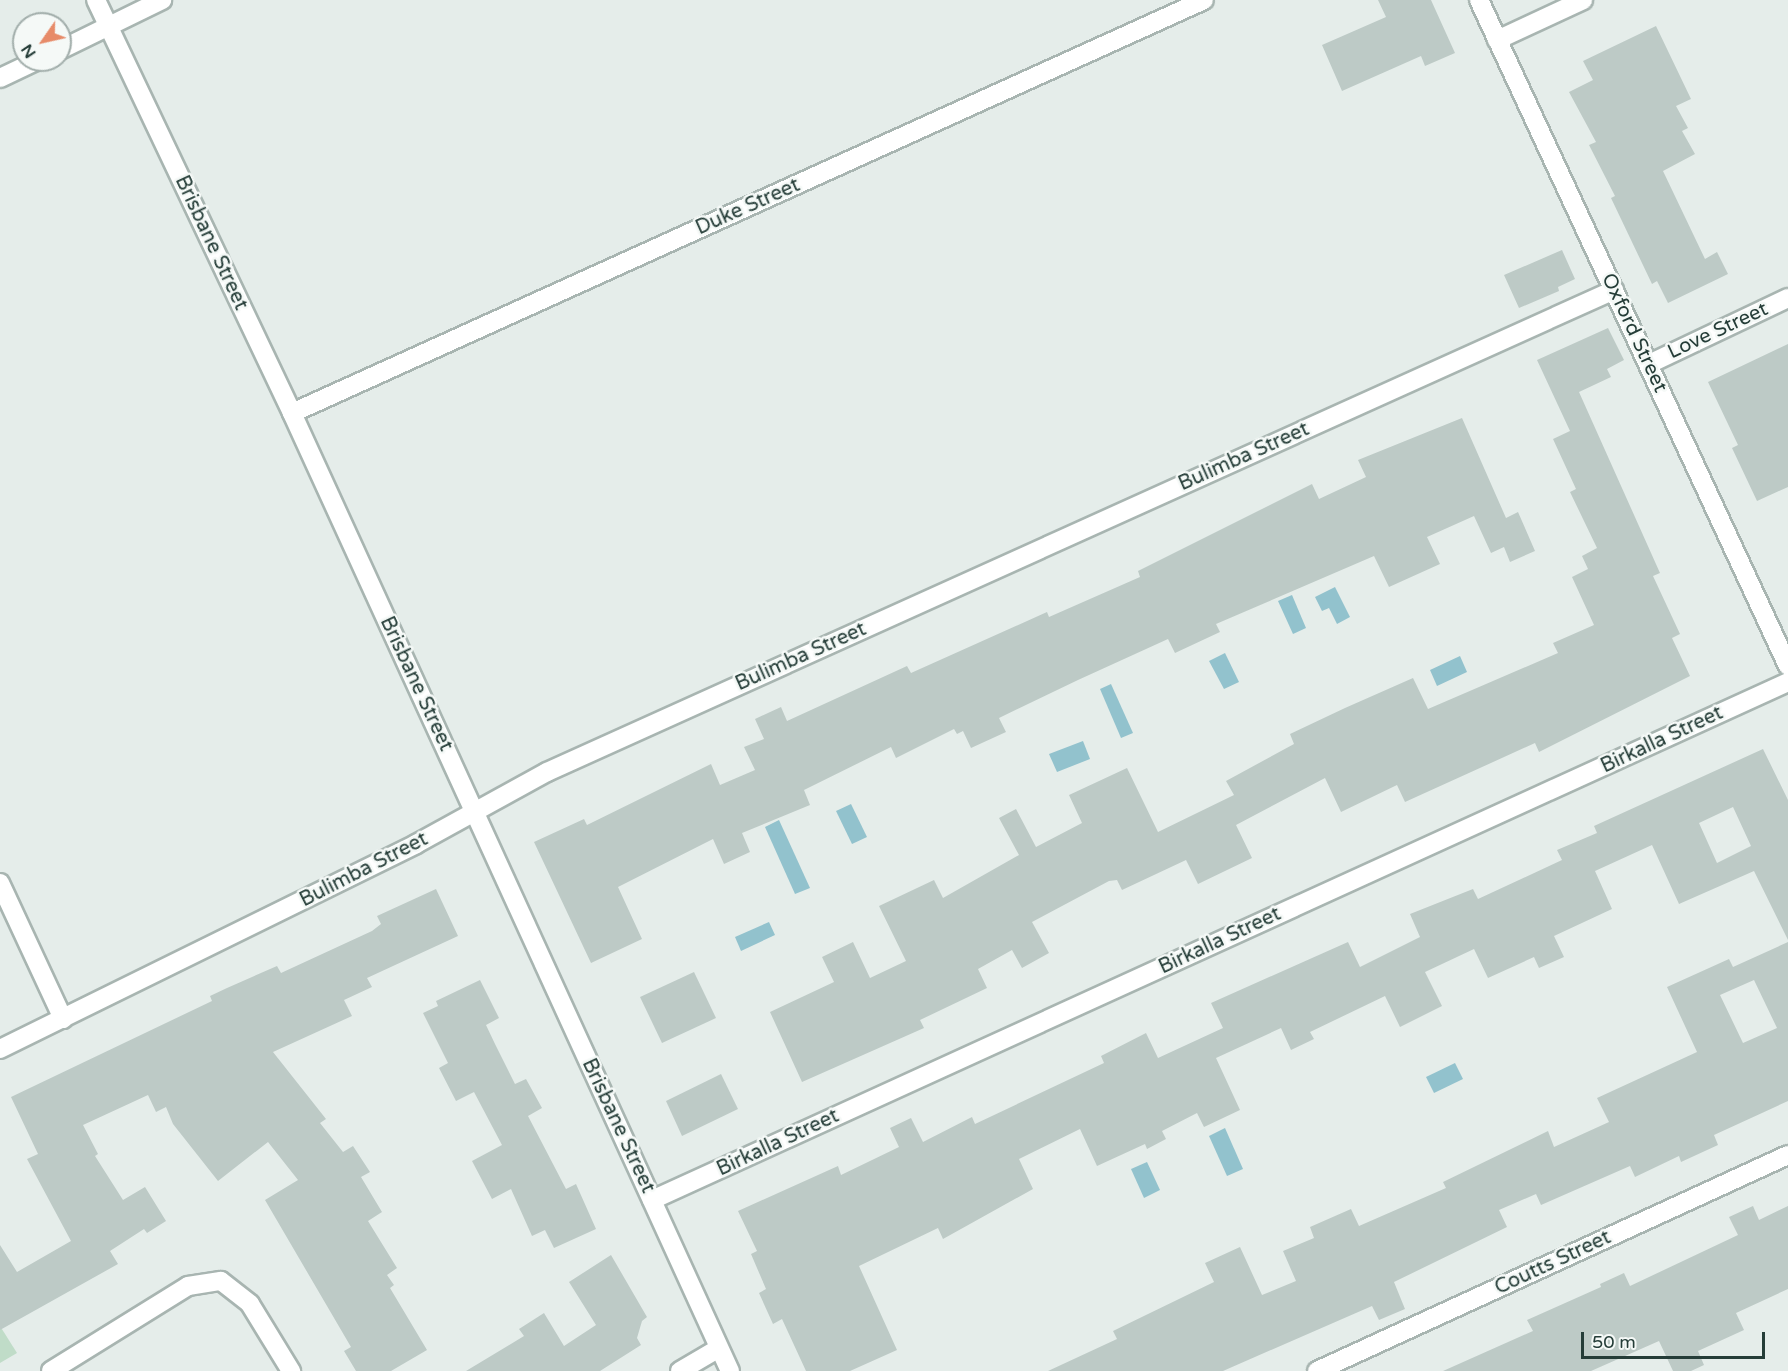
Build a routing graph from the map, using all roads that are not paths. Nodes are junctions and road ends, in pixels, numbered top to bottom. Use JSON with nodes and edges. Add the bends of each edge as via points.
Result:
{"nodes":[{"id":1,"x":96,"y":0,"type":"edge"},
{"id":2,"x":162,"y":0,"type":"edge"},
{"id":3,"x":1204,"y":0,"type":"edge"},
{"id":4,"x":1479,"y":0,"type":"edge"},
{"id":5,"x":1583,"y":0,"type":"edge"},
{"id":6,"x":107,"y":25,"type":"junction"},
{"id":7,"x":1497,"y":40,"type":"junction"},
{"id":8,"x":72,"y":44,"type":"edge"},
{"id":9,"x":1614,"y":290,"type":"junction"},
{"id":10,"x":1788,"y":298,"type":"edge"},
{"id":11,"x":1649,"y":364,"type":"junction"},
{"id":12,"x":292,"y":413,"type":"junction"},
{"id":13,"x":1788,"y":666,"type":"edge"},
{"id":14,"x":1788,"y":682,"type":"edge"},
{"id":15,"x":473,"y":812,"type":"junction"},
{"id":16,"x":0,"y":883,"type":"edge"},
{"id":17,"x":63,"y":1019,"type":"junction"},
{"id":18,"x":0,"y":1049,"type":"edge"},
{"id":19,"x":1788,"y":1155,"type":"edge"},
{"id":20,"x":652,"y":1200,"type":"junction"},
{"id":21,"x":719,"y":1348,"type":"junction"},
{"id":22,"x":51,"y":1371,"type":"edge"},
{"id":23,"x":291,"y":1371,"type":"edge"},
{"id":24,"x":680,"y":1371,"type":"edge"},
{"id":25,"x":730,"y":1371,"type":"edge"},
{"id":26,"x":1317,"y":1371,"type":"edge"}],
"edges":[{"from":1,"to":6,"type":"street","name":"Brisbane Street"},
{"from":2,"to":6,"type":"street"},
{"from":3,"to":12,"type":"street","name":"Duke Street"},
{"from":4,"to":7,"type":"street","name":"Oxford Street"},
{"from":5,"to":7,"type":"street"},
{"from":6,"to":8,"type":"street"},
{"from":6,"to":12,"type":"street","name":"Brisbane Street"},
{"from":7,"to":9,"type":"street","name":"Oxford Street"},
{"from":9,"to":11,"type":"street","name":"Oxford Street"},
{"from":9,"to":15,"type":"street","name":"Bulimba Street","via":[[547,772]]},
{"from":10,"to":11,"type":"street","name":"Love Street"},
{"from":11,"to":13,"type":"street","name":"Oxford Street"},
{"from":12,"to":15,"type":"street","name":"Brisbane Street"},
{"from":14,"to":20,"type":"street","name":"Birkalla Street"},
{"from":15,"to":17,"type":"street","name":"Bulimba Street"},
{"from":15,"to":20,"type":"street","name":"Brisbane Street"},
{"from":16,"to":17,"type":"street"},
{"from":17,"to":18,"type":"street","name":"Bulimba Street"},
{"from":19,"to":26,"type":"street","name":"Coutts Street"},
{"from":20,"to":21,"type":"street","name":"Brisbane Street"},
{"from":21,"to":24,"type":"street"},
{"from":21,"to":25,"type":"street","name":"Brisbane Street"},
{"from":22,"to":23,"type":"street","via":[[188,1286],[221,1281],[250,1304]]}]}
